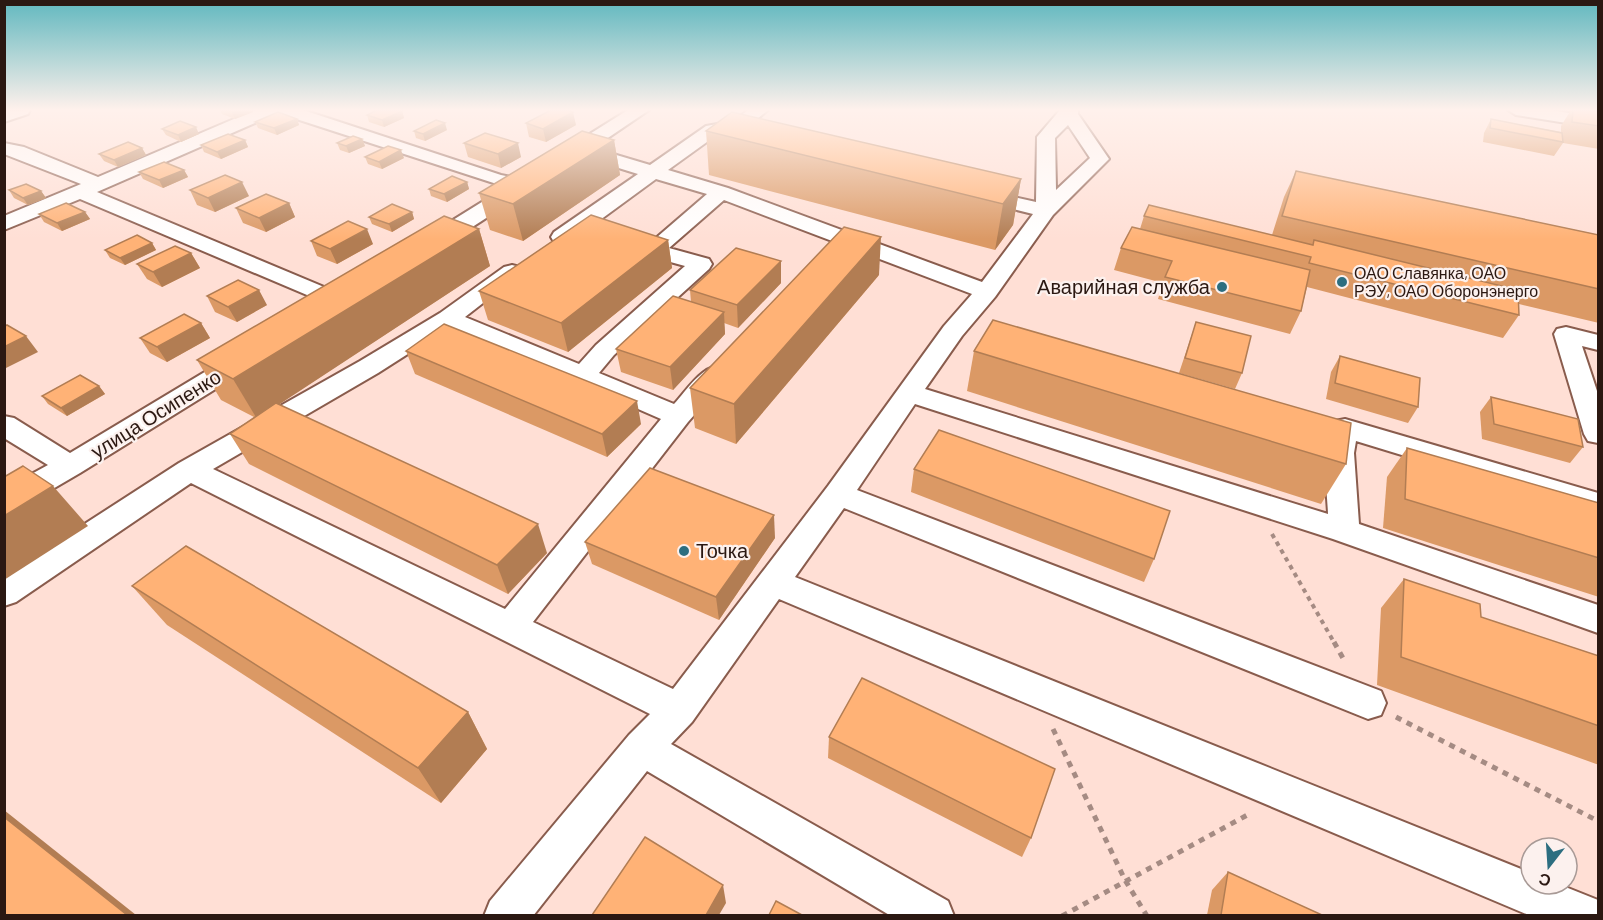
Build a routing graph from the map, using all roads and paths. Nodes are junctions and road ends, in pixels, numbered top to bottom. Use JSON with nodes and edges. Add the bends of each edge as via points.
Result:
{"nodes":[{"id":1,"x":21,"y":153,"type":"edge"},
{"id":2,"x":171,"y":153,"type":"edge"},
{"id":3,"x":415,"y":153,"type":"edge"},
{"id":4,"x":573,"y":153,"type":"edge"},
{"id":5,"x":589,"y":153,"type":"edge"},
{"id":6,"x":680,"y":153,"type":"edge"},
{"id":7,"x":1046,"y":153,"type":"edge"},
{"id":8,"x":1096,"y":153,"type":"edge"},
{"id":9,"x":655,"y":171,"type":"junction"},
{"id":10,"x":539,"y":175,"type":"junction"},
{"id":11,"x":90,"y":188,"type":"junction"},
{"id":12,"x":956,"y":190,"type":"edge"},
{"id":13,"x":721,"y":192,"type":"junction"},
{"id":14,"x":1046,"y":211,"type":"junction"},
{"id":15,"x":4,"y":224,"type":"edge"},
{"id":16,"x":417,"y":252,"type":"edge"},
{"id":17,"x":987,"y":292,"type":"junction"},
{"id":18,"x":340,"y":302,"type":"edge"},
{"id":19,"x":448,"y":318,"type":"junction"},
{"id":20,"x":1599,"y":343,"type":"edge"},
{"id":21,"x":262,"y":349,"type":"edge"},
{"id":22,"x":734,"y":356,"type":"edge"},
{"id":23,"x":582,"y":376,"type":"junction"},
{"id":24,"x":908,"y":393,"type":"junction"},
{"id":25,"x":678,"y":416,"type":"junction"},
{"id":26,"x":4,"y":425,"type":"edge"},
{"id":27,"x":1599,"y":434,"type":"edge"},
{"id":28,"x":70,"y":466,"type":"junction"},
{"id":29,"x":189,"y":470,"type":"junction"},
{"id":30,"x":838,"y":494,"type":"junction"},
{"id":31,"x":4,"y":503,"type":"edge"},
{"id":32,"x":1255,"y":504,"type":"junction"},
{"id":33,"x":1599,"y":504,"type":"edge"},
{"id":34,"x":1344,"y":531,"type":"junction"},
{"id":35,"x":773,"y":582,"type":"junction"},
{"id":36,"x":4,"y":593,"type":"edge"},
{"id":37,"x":1599,"y":619,"type":"edge"},
{"id":38,"x":509,"y":628,"type":"junction"},
{"id":39,"x":1035,"y":693,"type":"junction"},
{"id":40,"x":1368,"y":703,"type":"junction"},
{"id":41,"x":679,"y":710,"type":"junction"},
{"id":42,"x":642,"y":748,"type":"junction"},
{"id":43,"x":1287,"y":793,"type":"junction"},
{"id":44,"x":1599,"y":821,"type":"edge"},
{"id":45,"x":1125,"y":880,"type":"junction"},
{"id":46,"x":505,"y":915,"type":"edge"},
{"id":47,"x":933,"y":915,"type":"edge"},
{"id":48,"x":1062,"y":915,"type":"edge"},
{"id":49,"x":1147,"y":915,"type":"edge"},
{"id":50,"x":1584,"y":915,"type":"edge"}],
"edges":[{"from":1,"to":11,"type":"street"},
{"from":2,"to":11,"type":"street"},
{"from":3,"to":10,"type":"street","via":[[497,180]]},
{"from":4,"to":10,"type":"street"},
{"from":5,"to":9,"type":"street"},
{"from":6,"to":9,"type":"street"},
{"from":7,"to":14,"type":"street"},
{"from":8,"to":14,"type":"street","via":[[1100,159]]},
{"from":9,"to":13,"type":"street","via":[[693,174]]},
{"from":9,"to":19,"type":"street"},
{"from":10,"to":16,"type":"street"},
{"from":11,"to":15,"type":"street"},
{"from":11,"to":18,"type":"street"},
{"from":12,"to":14,"type":"street"},
{"from":13,"to":17,"type":"street","via":[[838,246]]},
{"from":13,"to":23,"type":"street","via":[[653,250],[701,264],[604,350]]},
{"from":14,"to":17,"type":"street"},
{"from":17,"to":24,"type":"street","via":[[952,331]]},
{"from":19,"to":23,"type":"street"},
{"from":19,"to":29,"type":"street"},
{"from":20,"to":27,"type":"street","via":[[1566,334]]},
{"from":21,"to":28,"type":"street","name":"улица Осипенко"},
{"from":22,"to":25,"type":"street"},
{"from":23,"to":25,"type":"street"},
{"from":24,"to":30,"type":"street"},
{"from":24,"to":32,"type":"street"},
{"from":25,"to":38,"type":"street"},
{"from":26,"to":28,"type":"street"},
{"from":28,"to":31,"type":"street","name":"улица Осипенко"},
{"from":29,"to":36,"type":"street"},
{"from":29,"to":38,"type":"street"},
{"from":30,"to":35,"type":"street"},
{"from":30,"to":40,"type":"street"},
{"from":32,"to":34,"type":"street"},
{"from":32,"to":40,"type":"path"},
{"from":33,"to":34,"type":"street","via":[[1345,428],[1340,453]]},
{"from":34,"to":37,"type":"street"},
{"from":35,"to":39,"type":"street"},
{"from":35,"to":41,"type":"street"},
{"from":38,"to":41,"type":"street"},
{"from":39,"to":43,"type":"street"},
{"from":39,"to":45,"type":"path"},
{"from":40,"to":44,"type":"path"},
{"from":41,"to":42,"type":"street"},
{"from":42,"to":46,"type":"street"},
{"from":42,"to":47,"type":"street"},
{"from":43,"to":45,"type":"path"},
{"from":43,"to":50,"type":"street"},
{"from":45,"to":48,"type":"path"},
{"from":45,"to":49,"type":"path"}]}
